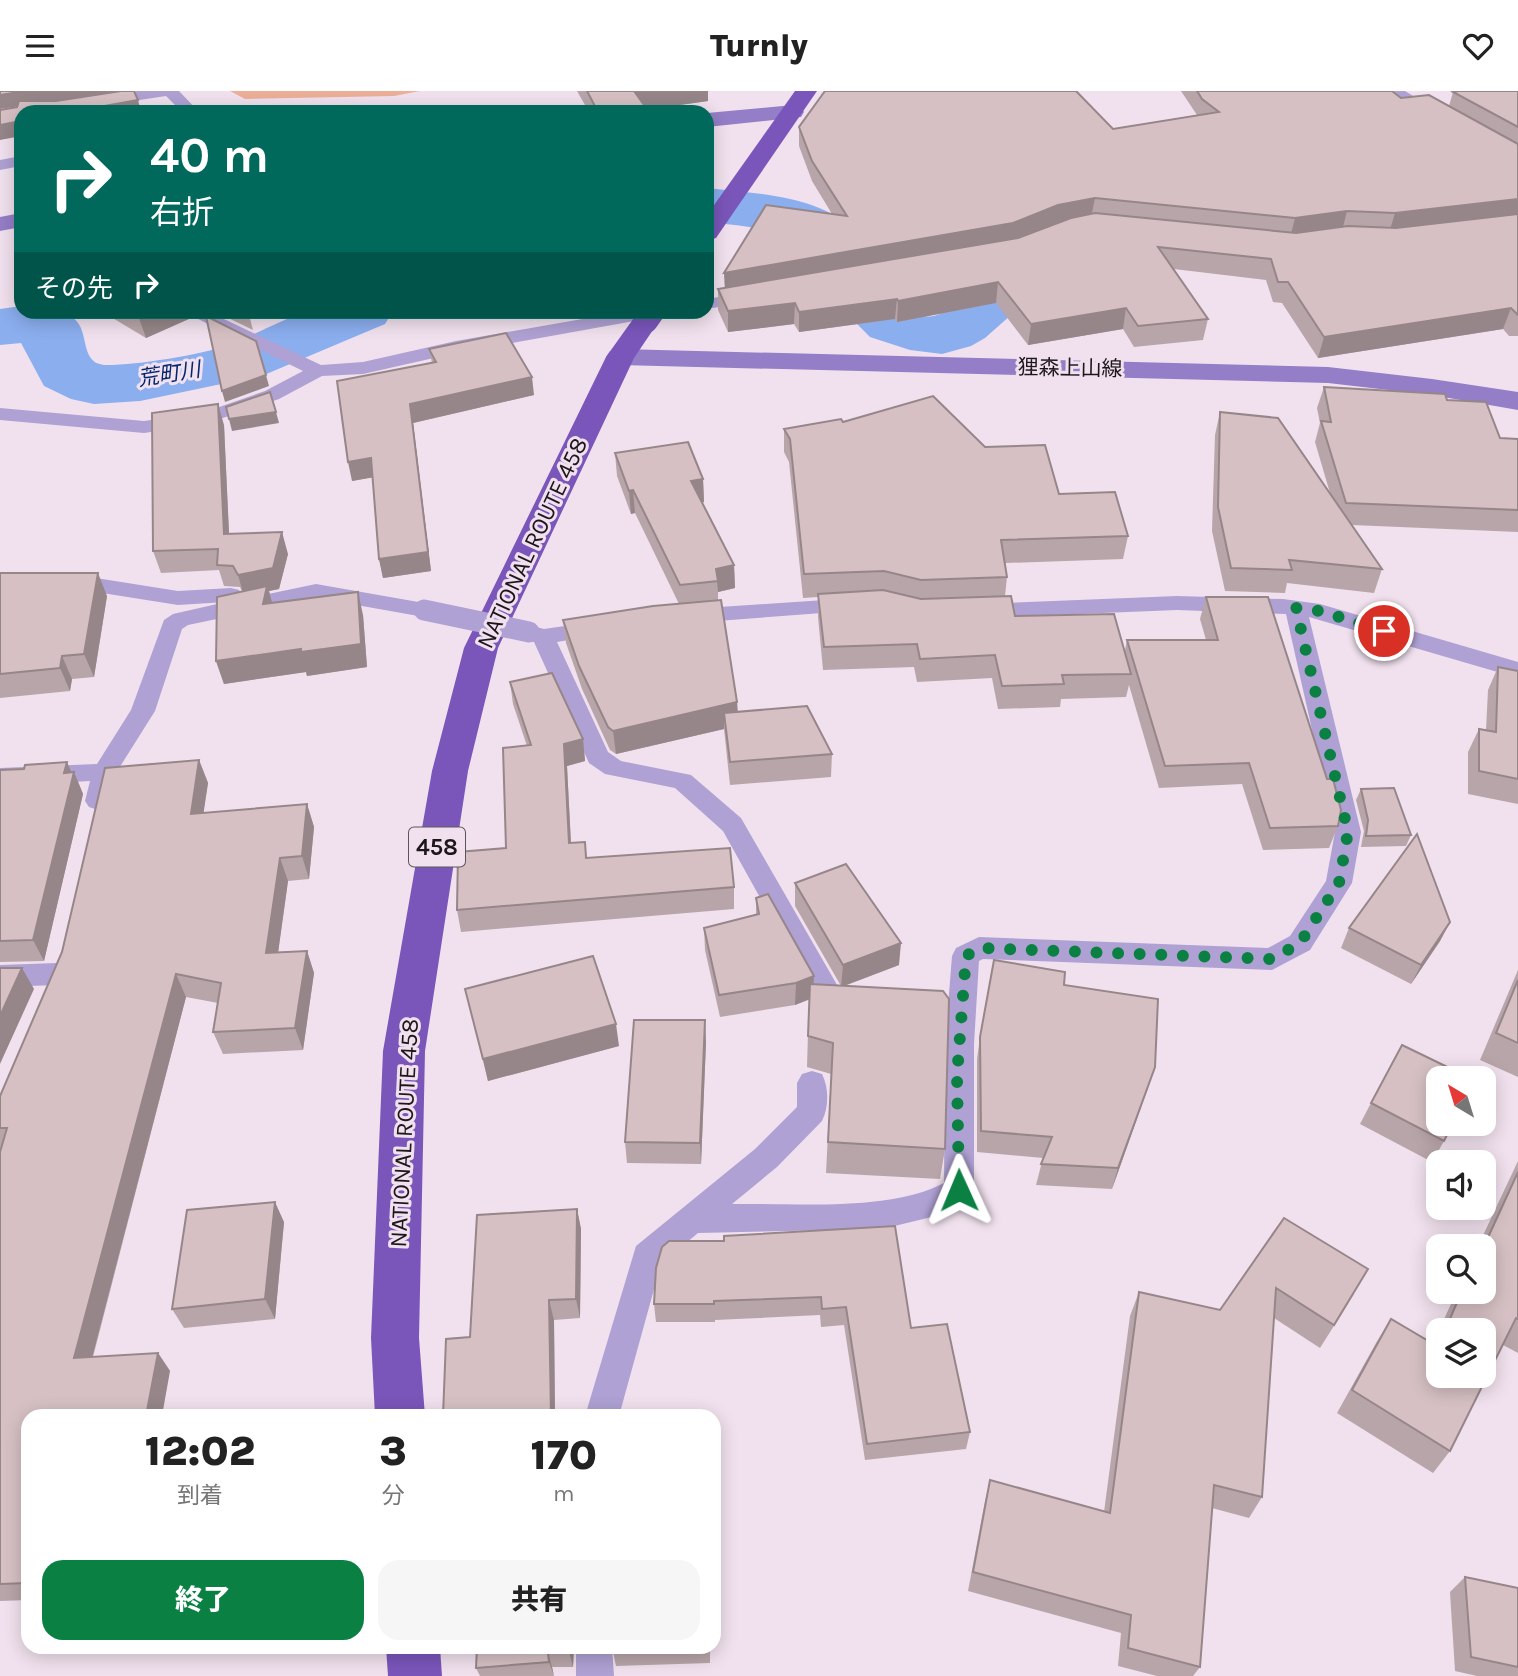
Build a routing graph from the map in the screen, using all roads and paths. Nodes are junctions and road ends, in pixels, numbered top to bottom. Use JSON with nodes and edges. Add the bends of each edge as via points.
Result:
{"nodes":[{"id":1,"x":169,"y":91,"type":"edge"},
{"id":2,"x":806,"y":91,"type":"edge"},
{"id":3,"x":1394,"y":91,"type":"edge"},
{"id":4,"x":76,"y":105,"type":"edge"},
{"id":5,"x":184,"y":105,"type":"edge"},
{"id":6,"x":793,"y":112,"type":"junction"},
{"id":7,"x":714,"y":119,"type":"edge"},
{"id":8,"x":1451,"y":123,"type":"edge"},
{"id":9,"x":714,"y":223,"type":"edge"},
{"id":10,"x":774,"y":292,"type":"edge"},
{"id":11,"x":714,"y":303,"type":"edge"},
{"id":12,"x":207,"y":319,"type":"edge"},
{"id":13,"x":629,"y":319,"type":"edge"},
{"id":14,"x":651,"y":319,"type":"edge"},
{"id":15,"x":620,"y":357,"type":"junction"},
{"id":16,"x":318,"y":371,"type":"junction"},
{"id":17,"x":1518,"y":401,"type":"edge"},
{"id":18,"x":0,"y":414,"type":"edge"},
{"id":19,"x":0,"y":580,"type":"edge"},
{"id":20,"x":316,"y":591,"type":"junction"},
{"id":21,"x":882,"y":604,"type":"edge"},
{"id":22,"x":1296,"y":608,"type":"junction"},
{"id":23,"x":960,"y":612,"type":"edge"},
{"id":24,"x":667,"y":619,"type":"edge"},
{"id":25,"x":617,"y":626,"type":"edge"},
{"id":26,"x":536,"y":635,"type":"junction"},
{"id":27,"x":1518,"y":670,"type":"edge"},
{"id":28,"x":104,"y":772,"type":"junction"},
{"id":29,"x":0,"y":777,"type":"edge"},
{"id":30,"x":92,"y":826,"type":"edge"},
{"id":31,"x":64,"y":947,"type":"edge"},
{"id":32,"x":0,"y":975,"type":"edge"},
{"id":33,"x":870,"y":1003,"type":"edge"},
{"id":34,"x":812,"y":1083,"type":"dead end"},
{"id":35,"x":692,"y":1219,"type":"junction"},
{"id":36,"x":400,"y":1409,"type":"edge"},
{"id":37,"x":604,"y":1409,"type":"edge"},
{"id":38,"x":413,"y":1654,"type":"edge"},
{"id":39,"x":594,"y":1654,"type":"edge"},
{"id":40,"x":415,"y":1676,"type":"edge"},
{"id":41,"x":595,"y":1676,"type":"edge"}],
"edges":[{"from":1,"to":4,"type":"lane"},
{"from":1,"to":5,"type":"lane"},
{"from":2,"to":6,"type":"highway"},
{"from":3,"to":8,"type":"lane"},
{"from":6,"to":7,"type":"main road"},
{"from":6,"to":9,"type":"highway"},
{"from":10,"to":11,"type":"lane"},
{"from":12,"to":16,"type":"lane"},
{"from":13,"to":16,"type":"lane","via":[[456,347],[363,368]]},
{"from":14,"to":15,"type":"highway","name":"NATIONAL ROUTE 458","number":"458"},
{"from":15,"to":17,"type":"main road","name":"狸森上山線","via":[[1328,375]]},
{"from":15,"to":36,"type":"highway","name":"NATIONAL ROUTE 458","number":"458","via":[[481,648],[450,771],[404,1051],[395,1338]]},
{"from":16,"to":18,"type":"lane","via":[[272,394],[205,418],[144,427]]},
{"from":19,"to":20,"type":"lane","via":[[58,579],[178,598]]},
{"from":20,"to":26,"type":"lane","bridge":true},
{"from":20,"to":28,"type":"lane","via":[[181,619],[172,625],[143,711]]},
{"from":21,"to":24,"type":"lane"},
{"from":22,"to":23,"type":"lane","via":[[1177,603]]},
{"from":22,"to":27,"type":"lane","via":[[1320,611]]},
{"from":22,"to":35,"type":"lane","via":[[1348,832],[1339,883],[1300,943],[1272,959],[979,948],[966,956],[947,1007],[957,1076],[959,1190],[933,1205],[882,1215]]},
{"from":25,"to":26,"type":"lane"},
{"from":26,"to":33,"type":"lane","via":[[597,757],[614,768],[682,781],[732,825],[832,1001]]},
{"from":28,"to":29,"type":"lane"},
{"from":28,"to":30,"type":"lane"},
{"from":31,"to":32,"type":"lane","via":[[52,987]]},
{"from":34,"to":35,"type":"lane","via":[[812,1112],[766,1158]]},
{"from":35,"to":37,"type":"lane","via":[[647,1255]]},
{"from":38,"to":40,"type":"highway"},
{"from":39,"to":41,"type":"lane"}]}
